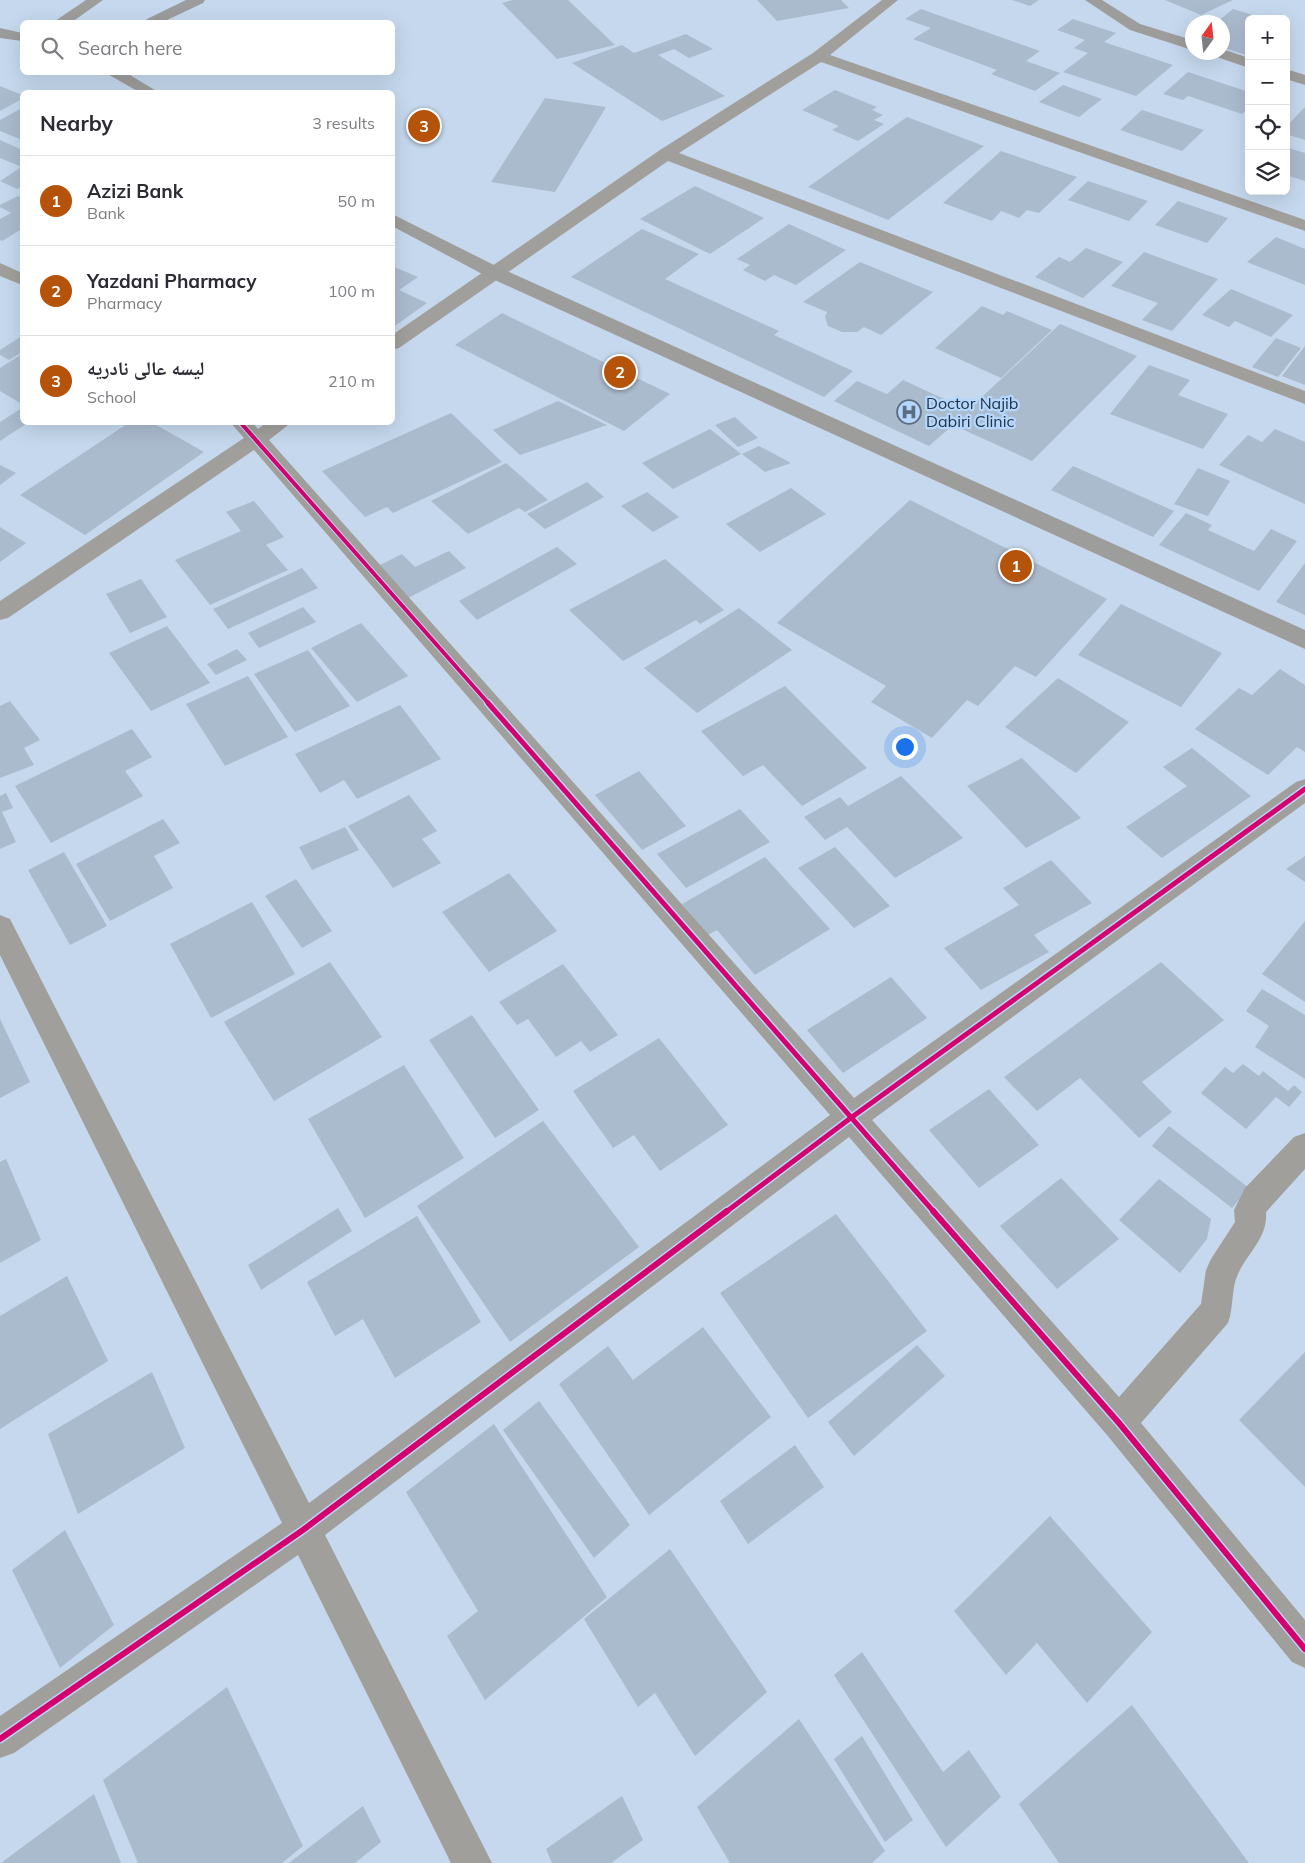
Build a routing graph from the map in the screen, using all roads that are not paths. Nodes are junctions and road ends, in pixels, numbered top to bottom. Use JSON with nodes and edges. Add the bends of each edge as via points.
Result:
{"nodes":[{"id":1,"x":96,"y":0,"type":"edge"},
{"id":2,"x":198,"y":0,"type":"edge"},
{"id":3,"x":891,"y":0,"type":"edge"},
{"id":4,"x":1092,"y":0,"type":"edge"},
{"id":5,"x":66,"y":20,"type":"edge"},
{"id":6,"x":156,"y":20,"type":"edge"},
{"id":7,"x":0,"y":32,"type":"edge"},
{"id":8,"x":20,"y":37,"type":"edge"},
{"id":9,"x":1185,"y":43,"type":"edge"},
{"id":10,"x":819,"y":56,"type":"junction"},
{"id":11,"x":1230,"y":57,"type":"edge"},
{"id":12,"x":1245,"y":62,"type":"edge"},
{"id":13,"x":118,"y":75,"type":"edge"},
{"id":14,"x":1290,"y":75,"type":"edge"},
{"id":15,"x":1305,"y":80,"type":"edge"},
{"id":16,"x":146,"y":90,"type":"edge"},
{"id":17,"x":666,"y":154,"type":"junction"},
{"id":18,"x":395,"y":221,"type":"edge"},
{"id":19,"x":1305,"y":226,"type":"edge"},
{"id":20,"x":0,"y":269,"type":"edge"},
{"id":21,"x":493,"y":272,"type":"junction"},
{"id":22,"x":20,"y":279,"type":"edge"},
{"id":23,"x":395,"y":342,"type":"edge"},
{"id":24,"x":1305,"y":398,"type":"edge"},
{"id":25,"x":271,"y":425,"type":"edge"},
{"id":26,"x":248,"y":431,"type":"edge"},
{"id":27,"x":0,"y":612,"type":"edge"},
{"id":28,"x":1305,"y":640,"type":"edge"},
{"id":29,"x":1305,"y":789,"type":"edge"},
{"id":30,"x":0,"y":927,"type":"edge"},
{"id":31,"x":852,"y":1117,"type":"junction"},
{"id":32,"x":1305,"y":1146,"type":"edge"},
{"id":33,"x":1119,"y":1423,"type":"junction"},
{"id":34,"x":303,"y":1530,"type":"junction"},
{"id":35,"x":1305,"y":1649,"type":"edge"},
{"id":36,"x":0,"y":1739,"type":"edge"},
{"id":37,"x":472,"y":1863,"type":"edge"}],
"edges":[{"from":1,"to":5,"type":"main road"},
{"from":2,"to":6,"type":"main road"},
{"from":3,"to":10,"type":"street"},
{"from":4,"to":9,"type":"main road","via":[[1134,27]]},
{"from":7,"to":8,"type":"main road"},
{"from":10,"to":17,"type":"street"},
{"from":10,"to":19,"type":"street"},
{"from":11,"to":12,"type":"main road"},
{"from":13,"to":16,"type":"main road"},
{"from":14,"to":15,"type":"main road"},
{"from":17,"to":21,"type":"street"},
{"from":17,"to":24,"type":"street"},
{"from":18,"to":21,"type":"main road"},
{"from":20,"to":22,"type":"street"},
{"from":21,"to":23,"type":"street"},
{"from":21,"to":28,"type":"main road"},
{"from":25,"to":26,"type":"street"},
{"from":26,"to":27,"type":"street"},
{"from":26,"to":31,"type":"street"},
{"from":29,"to":31,"type":"street"},
{"from":30,"to":34,"type":"street"},
{"from":31,"to":33,"type":"street"},
{"from":31,"to":34,"type":"street"},
{"from":32,"to":33,"type":"street","via":[[1256,1199],[1250,1210],[1251,1225],[1222,1270],[1216,1311]]},
{"from":33,"to":35,"type":"street"},
{"from":34,"to":36,"type":"street"},
{"from":34,"to":37,"type":"street"}]}
